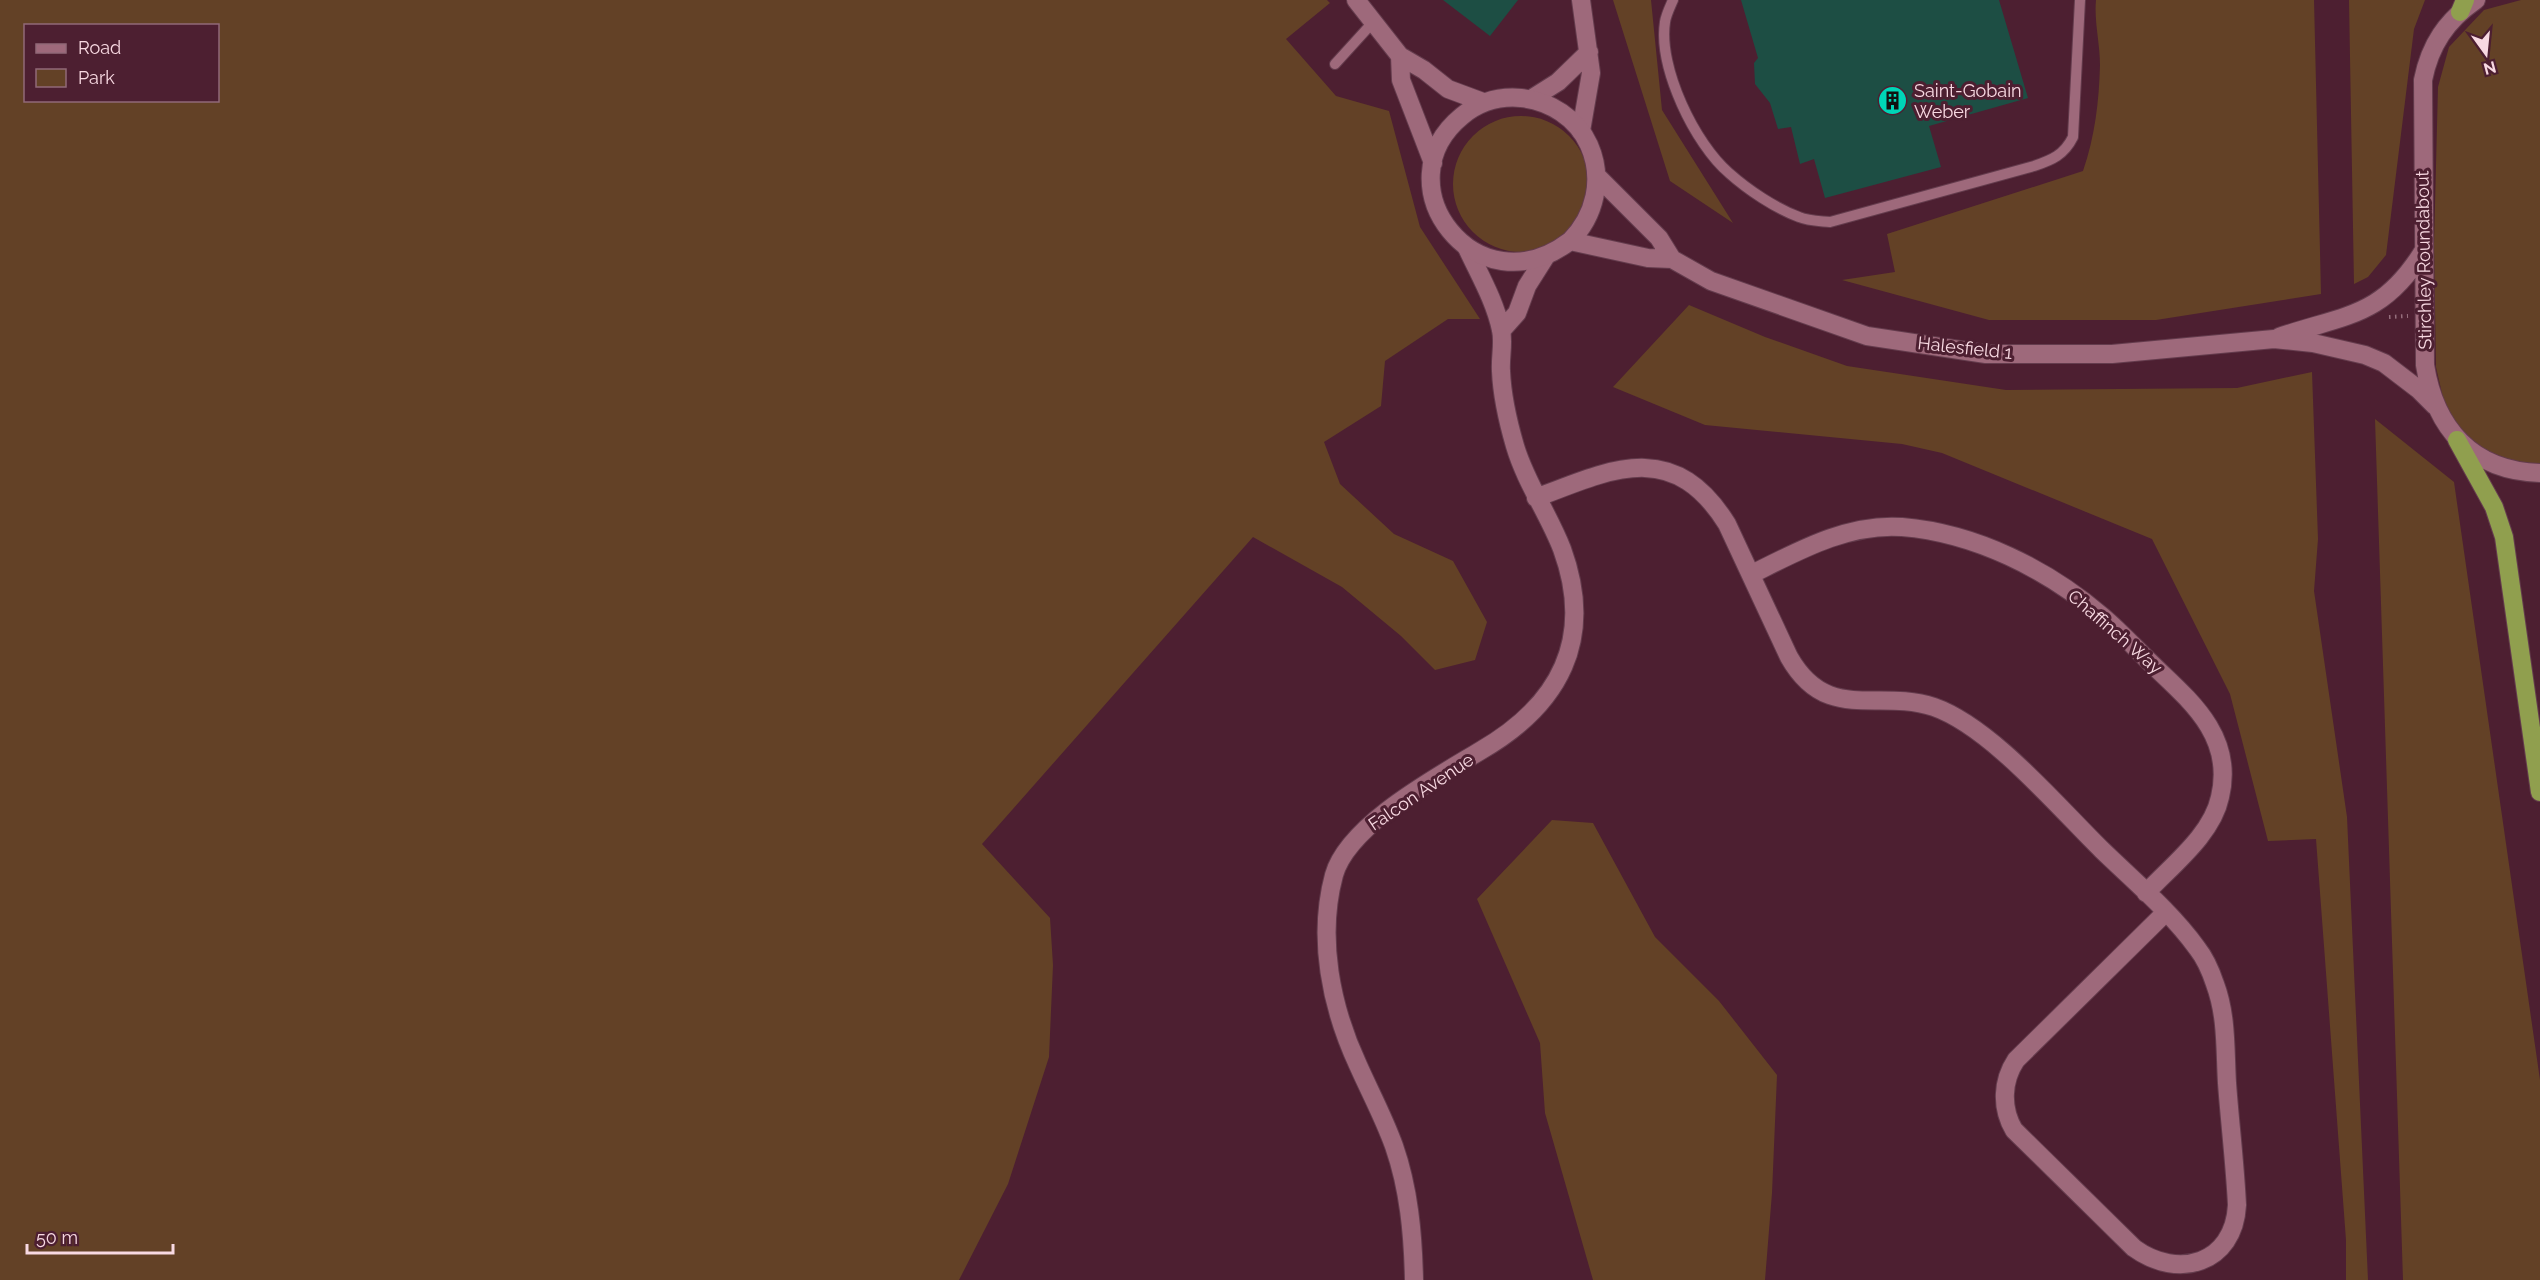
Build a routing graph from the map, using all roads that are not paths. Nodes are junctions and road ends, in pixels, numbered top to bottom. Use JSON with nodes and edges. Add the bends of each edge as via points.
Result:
{"nodes":[{"id":1,"x":1356,"y":0,"type":"edge"},
{"id":2,"x":1581,"y":0,"type":"edge"},
{"id":3,"x":1673,"y":0,"type":"edge"},
{"id":4,"x":2080,"y":0,"type":"edge"},
{"id":5,"x":2476,"y":0,"type":"edge"},
{"id":6,"x":2463,"y":6,"type":"edge"},
{"id":7,"x":1375,"y":20,"type":"junction"},
{"id":8,"x":1589,"y":52,"type":"junction"},
{"id":9,"x":1400,"y":56,"type":"junction"},
{"id":10,"x":1335,"y":64,"type":"dead end"},
{"id":11,"x":1531,"y":99,"type":"junction"},
{"id":12,"x":1483,"y":102,"type":"junction"},
{"id":13,"x":1581,"y":131,"type":"junction"},
{"id":14,"x":1433,"y":163,"type":"junction"},
{"id":15,"x":1597,"y":176,"type":"junction"},
{"id":16,"x":1569,"y":241,"type":"junction"},
{"id":17,"x":1467,"y":248,"type":"junction"},
{"id":18,"x":2424,"y":250,"type":"junction"},
{"id":19,"x":1546,"y":256,"type":"junction"},
{"id":20,"x":1672,"y":259,"type":"junction"},
{"id":21,"x":1502,"y":331,"type":"junction"},
{"id":22,"x":2274,"y":339,"type":"junction"},
{"id":23,"x":2435,"y":406,"type":"junction"},
{"id":24,"x":2457,"y":440,"type":"junction"},
{"id":25,"x":2540,"y":472,"type":"edge"},
{"id":26,"x":1536,"y":498,"type":"junction"},
{"id":27,"x":1752,"y":574,"type":"junction"},
{"id":28,"x":2540,"y":792,"type":"edge"},
{"id":29,"x":2146,"y":893,"type":"junction"},
{"id":30,"x":2165,"y":913,"type":"junction"},
{"id":31,"x":1414,"y":1280,"type":"edge"}],
"edges":[{"from":1,"to":7,"type":"street"},
{"from":2,"to":8,"type":"street"},
{"from":3,"to":4,"type":"lane","via":[[1665,22],[1666,52],[1687,116],[1707,147],[1728,173],[1764,198],[1800,218],[1830,222],[2034,166],[2066,150],[2073,137]]},
{"from":5,"to":6,"type":"street","name":"Stirchley Roundabout"},
{"from":6,"to":18,"type":"street","name":"Stirchley Roundabout","via":[[2432,49],[2423,80]]},
{"from":7,"to":9,"type":"street"},
{"from":7,"to":10,"type":"lane"},
{"from":8,"to":11,"type":"street","via":[[1558,82]]},
{"from":8,"to":13,"type":"street","via":[[1591,73]]},
{"from":9,"to":12,"type":"street","via":[[1448,89]]},
{"from":9,"to":14,"type":"street","via":[[1401,80]]},
{"from":11,"to":12,"type":"street"},
{"from":11,"to":13,"type":"street","via":[[1564,114]]},
{"from":12,"to":14,"type":"street","via":[[1451,126]]},
{"from":13,"to":15,"type":"street","via":[[1592,152]]},
{"from":14,"to":17,"type":"street","via":[[1435,204],[1447,229]]},
{"from":15,"to":16,"type":"street","via":[[1590,212]]},
{"from":15,"to":20,"type":"street","name":"Halesfield 1","via":[[1659,238]]},
{"from":16,"to":19,"type":"street"},
{"from":16,"to":20,"type":"street","name":"Halesfield 1","via":[[1648,258]]},
{"from":17,"to":19,"type":"street","via":[[1506,262],[1533,261]]},
{"from":17,"to":21,"type":"street","name":"Falcon Avenue"},
{"from":18,"to":22,"type":"street","name":"Halesfield 1","via":[[2388,296],[2356,313]]},
{"from":18,"to":23,"type":"street","name":"Stirchley Roundabout","via":[[2424,365]]},
{"from":19,"to":21,"type":"street","via":[[1527,286],[1517,313]]},
{"from":20,"to":22,"type":"street","name":"Halesfield 1","via":[[1711,282],[1867,336],[1986,354],[2112,354]]},
{"from":21,"to":26,"type":"street","name":"Falcon Avenue","via":[[1501,371],[1508,417]]},
{"from":22,"to":23,"type":"street","name":"Halesfield 1","via":[[2365,356],[2401,375]]},
{"from":23,"to":24,"type":"street","name":"Stirchley Roundabout"},
{"from":24,"to":25,"type":"street","name":"Stirchley Roundabout","via":[[2499,466]]},
{"from":24,"to":28,"type":"highway","via":[[2494,507],[2504,537]]},
{"from":26,"to":27,"type":"street","via":[[1605,472],[1635,467],[1677,475],[1698,486],[1714,504]]},
{"from":26,"to":31,"type":"street","name":"Falcon Avenue","via":[[1562,549],[1576,605],[1571,642],[1560,676],[1522,723],[1445,771],[1366,828],[1338,862],[1329,900],[1326,940],[1336,1002],[1349,1046],[1398,1157],[1409,1206]]},
{"from":27,"to":29,"type":"street","via":[[1789,657],[1798,674],[1811,686],[1850,702],[1925,705],[1969,725],[1999,749]]},
{"from":27,"to":29,"type":"street","name":"Chaffinch Way","via":[[1861,529],[1902,527],[1956,537],[2005,554],[2057,582],[2102,616],[2208,721],[2221,754],[2221,796],[2210,822]]},
{"from":29,"to":30,"type":"street"},
{"from":30,"to":30,"type":"street","via":[[2199,950],[2212,974],[2222,1009],[2237,1205],[2234,1227],[2226,1244],[2206,1261],[2181,1268],[2146,1258],[2134,1248],[2014,1130],[2004,1098],[2009,1071],[2016,1060]]}]}
